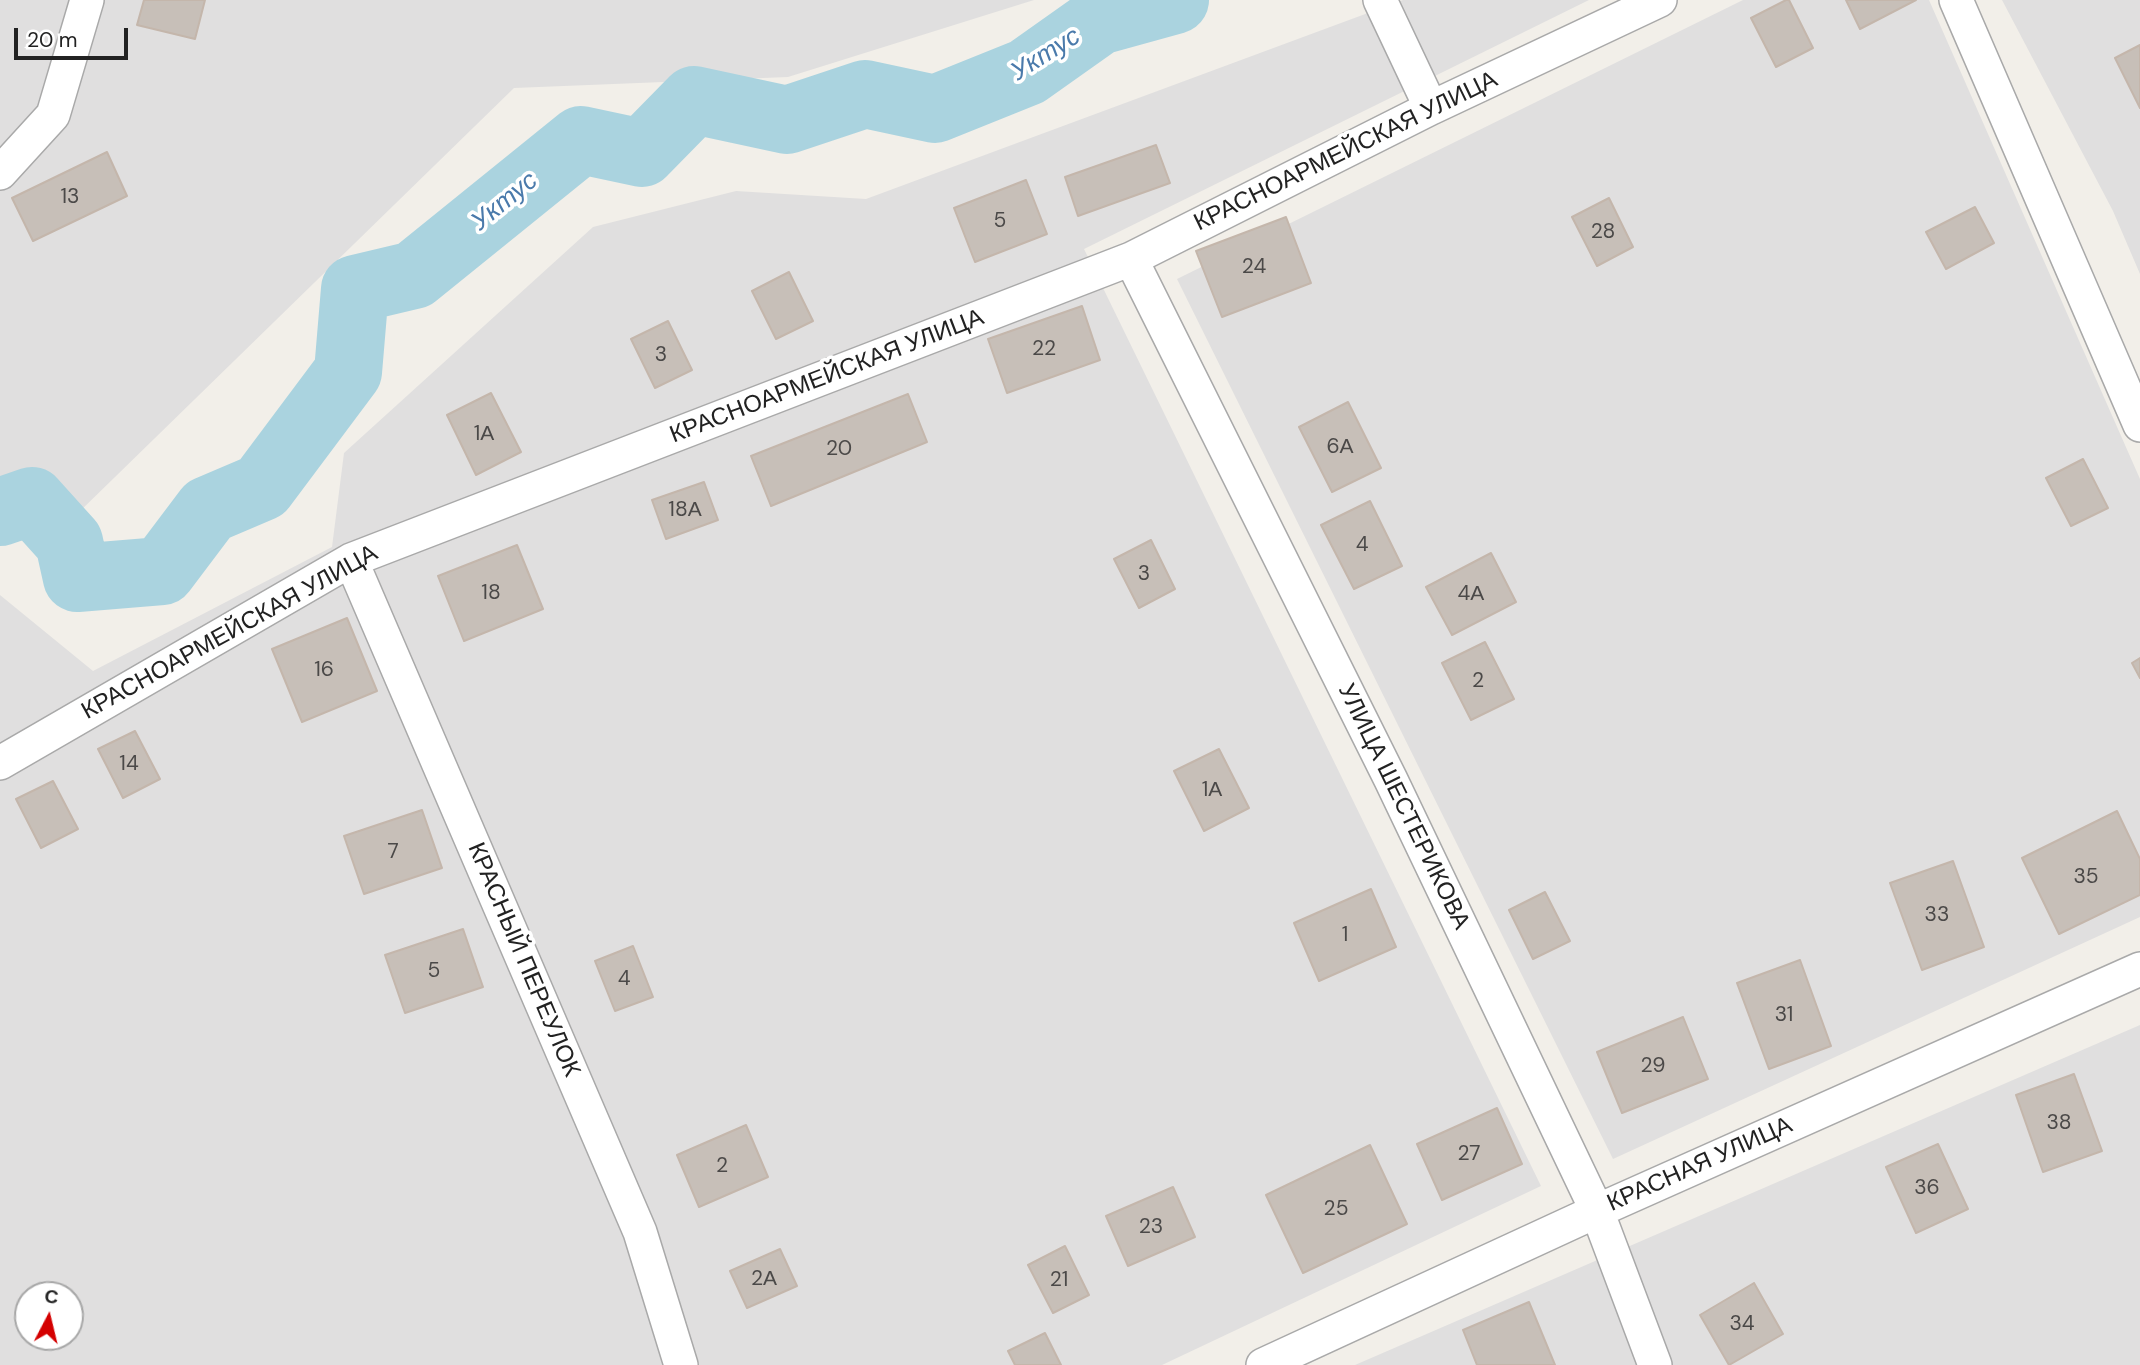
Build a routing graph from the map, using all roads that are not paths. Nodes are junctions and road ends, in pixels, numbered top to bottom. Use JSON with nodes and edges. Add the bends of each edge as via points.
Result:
{"nodes":[{"id":1,"x":87,"y":0,"type":"edge"},
{"id":2,"x":1380,"y":0,"type":"edge"},
{"id":3,"x":1660,"y":0,"type":"edge"},
{"id":4,"x":1956,"y":0,"type":"edge"},
{"id":5,"x":1431,"y":108,"type":"junction"},
{"id":6,"x":1,"y":172,"type":"edge"},
{"id":7,"x":1131,"y":259,"type":"junction"},
{"id":8,"x":2140,"y":425,"type":"edge"},
{"id":9,"x":351,"y":560,"type":"junction"},
{"id":10,"x":0,"y":763,"type":"edge"},
{"id":11,"x":2140,"y":969,"type":"edge"},
{"id":12,"x":1597,"y":1211,"type":"junction"},
{"id":13,"x":681,"y":1365,"type":"edge"},
{"id":14,"x":1263,"y":1365,"type":"edge"},
{"id":15,"x":1655,"y":1365,"type":"edge"}],
"edges":[{"from":1,"to":6,"type":"street","via":[[53,116]]},
{"from":2,"to":5,"type":"street"},
{"from":3,"to":5,"type":"street","name":"КРАСНОАРМЕЙСКАЯ УЛИЦА"},
{"from":4,"to":8,"type":"street"},
{"from":5,"to":7,"type":"street","name":"КРАСНОАРМЕЙСКАЯ УЛИЦА"},
{"from":7,"to":9,"type":"street","name":"КРАСНОАРМЕЙСКАЯ УЛИЦА"},
{"from":7,"to":12,"type":"street","name":"УЛИЦА ШЕСТЕРИКОВА","via":[[1391,780]]},
{"from":9,"to":10,"type":"street","name":"КРАСНОАРМЕЙСКАЯ УЛИЦА"},
{"from":9,"to":13,"type":"street","name":"КРАСНЫЙ ПЕРЕУЛОК","via":[[640,1232]]},
{"from":11,"to":12,"type":"street","name":"КРАСНАЯ УЛИЦА"},
{"from":12,"to":14,"type":"street","name":"КРАСНАЯ УЛИЦА"},
{"from":12,"to":15,"type":"street","name":"УЛИЦА ШЕСТЕРИКОВА"}]}
